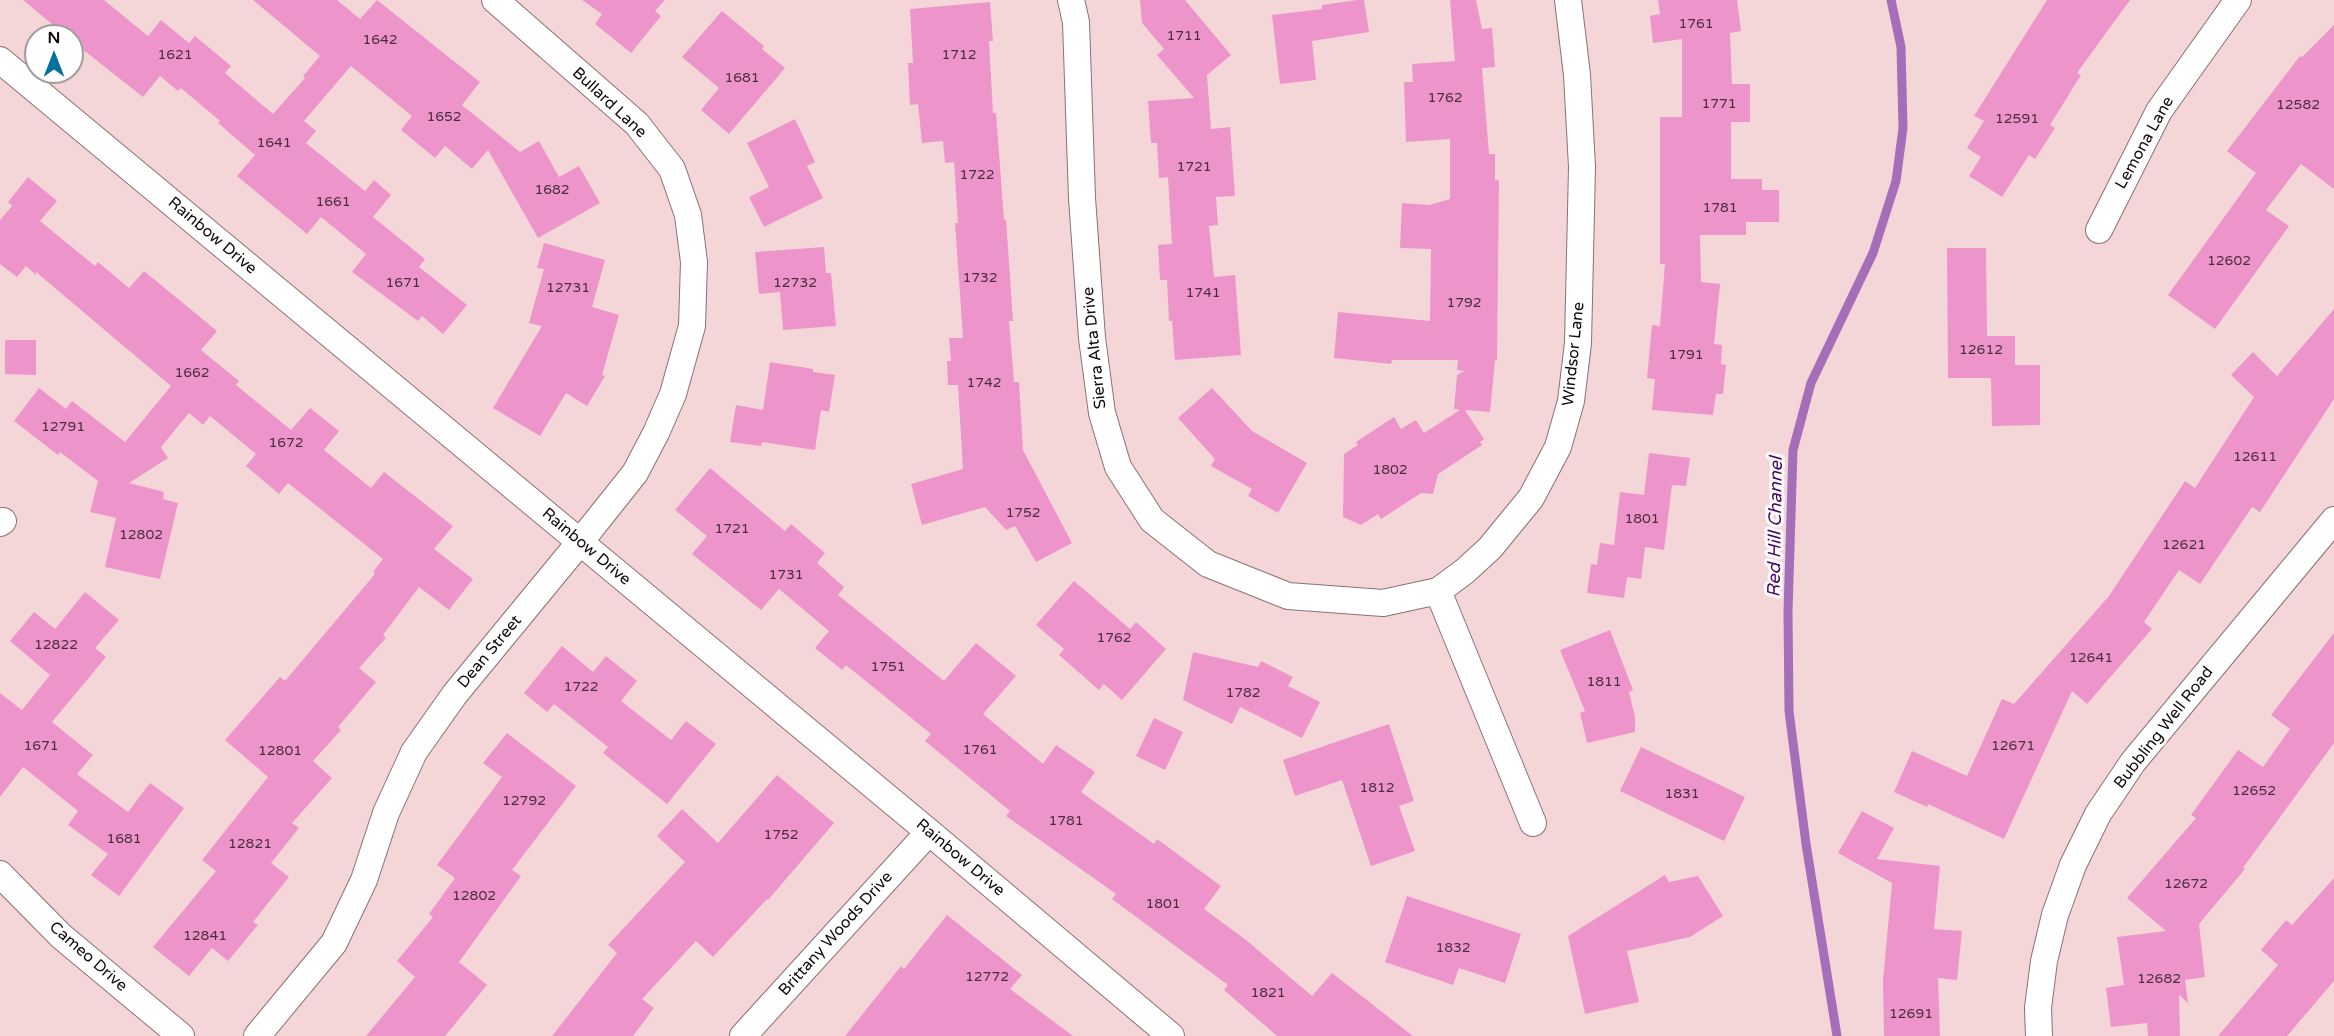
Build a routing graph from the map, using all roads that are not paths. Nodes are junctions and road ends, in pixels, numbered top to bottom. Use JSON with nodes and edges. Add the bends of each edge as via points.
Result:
{"nodes":[{"id":1,"x":496,"y":0,"type":"edge"},
{"id":2,"x":1071,"y":0,"type":"edge"},
{"id":3,"x":1568,"y":0,"type":"edge"},
{"id":4,"x":2238,"y":0,"type":"edge"},
{"id":5,"x":0,"y":60,"type":"edge"},
{"id":6,"x":2098,"y":230,"type":"dead end"},
{"id":7,"x":694,"y":262,"type":"joint"},
{"id":8,"x":2334,"y":520,"type":"edge"},
{"id":9,"x":580,"y":542,"type":"junction"},
{"id":10,"x":1438,"y":591,"type":"junction"},
{"id":11,"x":1533,"y":823,"type":"dead end"},
{"id":12,"x":929,"y":832,"type":"junction"},
{"id":13,"x":0,"y":874,"type":"edge"},
{"id":14,"x":181,"y":1036,"type":"edge"},
{"id":15,"x":257,"y":1036,"type":"edge"},
{"id":16,"x":743,"y":1036,"type":"edge"},
{"id":17,"x":1171,"y":1036,"type":"edge"},
{"id":18,"x":2039,"y":1036,"type":"edge"}],
"edges":[{"from":1,"to":7,"type":"street","name":"Bullard Lane","via":[[637,124],[672,170],[688,215]]},
{"from":2,"to":10,"type":"street","name":"Sierra Alta Drive","via":[[1076,22],[1092,338],[1102,413],[1118,467],[1152,520],[1208,564],[1288,596],[1383,603]]},
{"from":3,"to":10,"type":"street","name":"Windsor Lane","via":[[1582,167],[1578,344],[1571,401],[1558,447],[1531,498],[1490,548]]},
{"from":4,"to":6,"type":"street","name":"Lemona Lane","via":[[2159,111]]},
{"from":5,"to":9,"type":"street","name":"Rainbow Drive"},
{"from":7,"to":9,"type":"street","name":"Dean Street","via":[[692,326],[673,394],[635,473]]},
{"from":8,"to":18,"type":"street","name":"Bubbling Well Road","via":[[2133,762],[2098,814],[2073,865],[2055,915],[2044,961]]},
{"from":9,"to":12,"type":"street","name":"Rainbow Drive"},
{"from":9,"to":15,"type":"street","name":"Dean Street","via":[[455,694],[414,752],[386,813],[364,880],[334,943]]},
{"from":10,"to":11,"type":"street"},
{"from":12,"to":16,"type":"street","name":"Brittany Woods Drive"},
{"from":12,"to":17,"type":"street","name":"Rainbow Drive"},
{"from":13,"to":14,"type":"street","name":"Cameo Drive","via":[[61,936]]}]}
